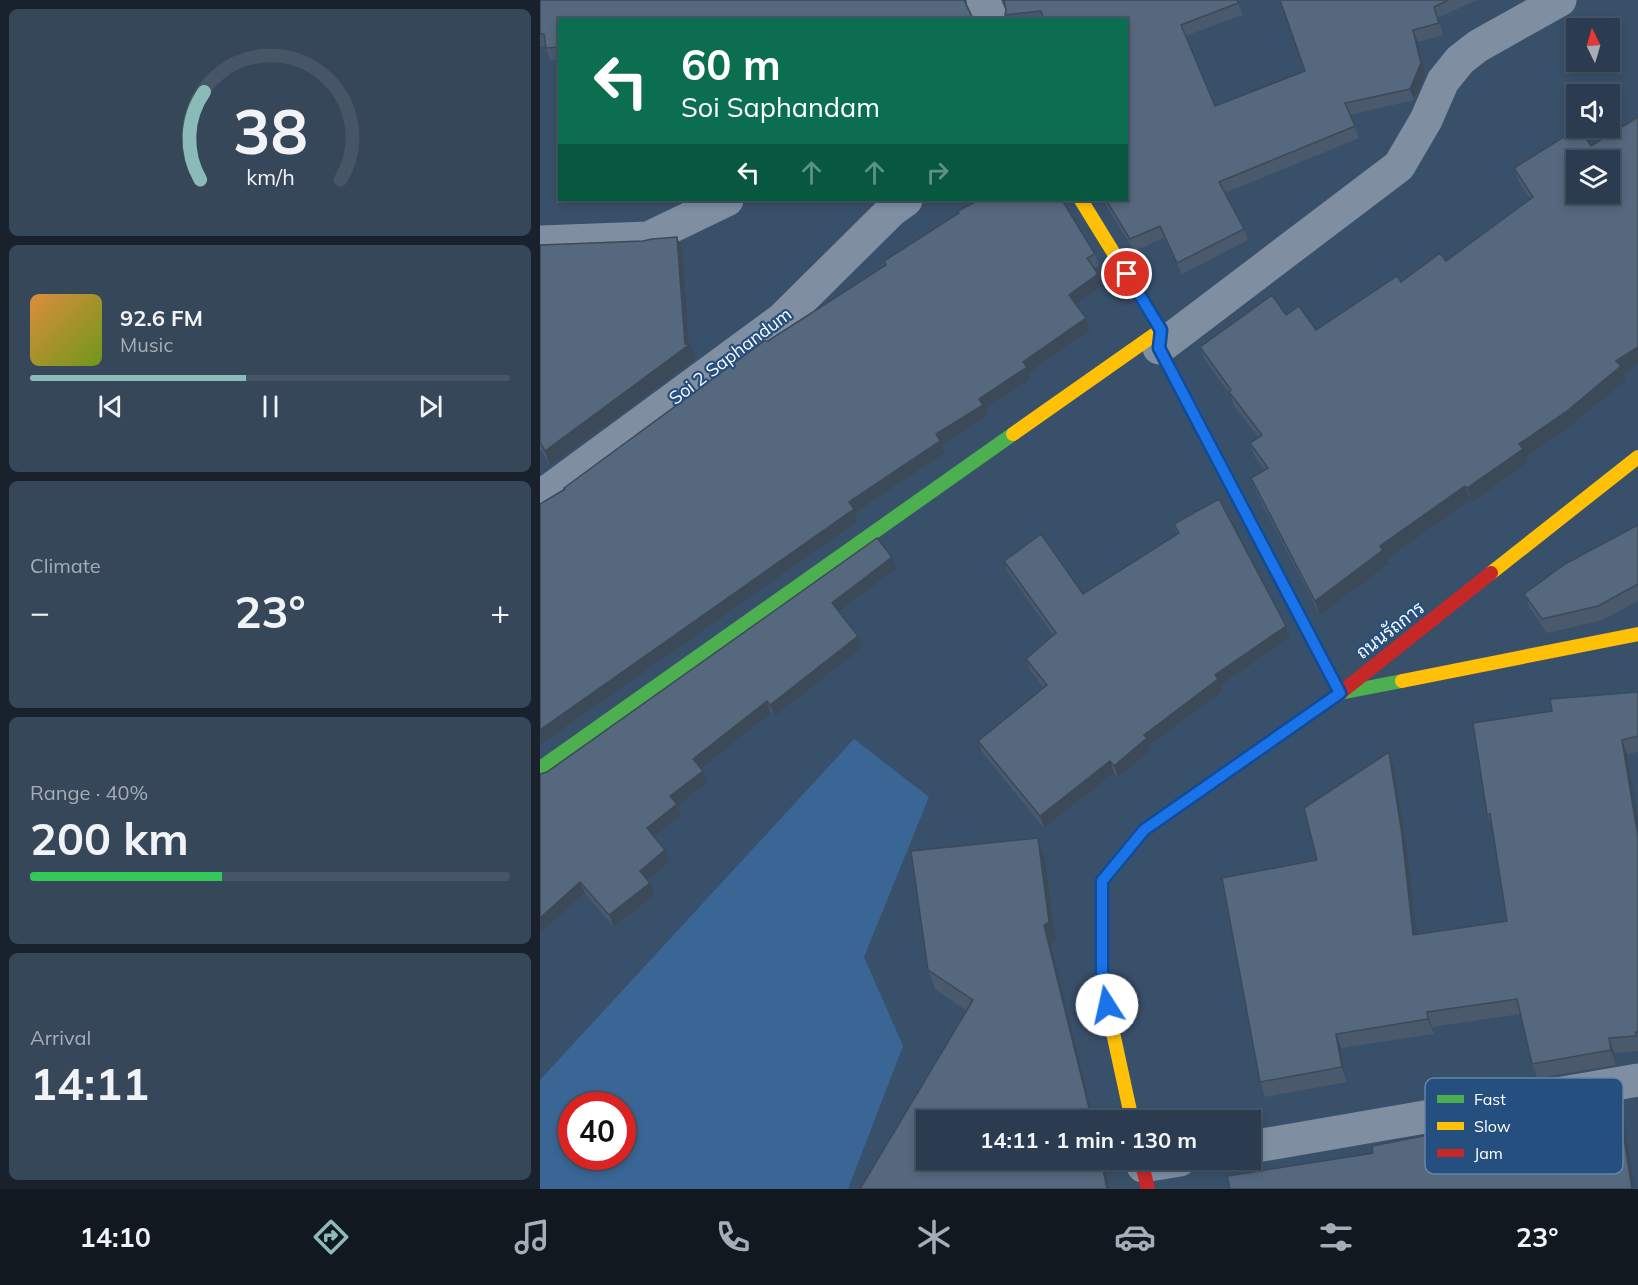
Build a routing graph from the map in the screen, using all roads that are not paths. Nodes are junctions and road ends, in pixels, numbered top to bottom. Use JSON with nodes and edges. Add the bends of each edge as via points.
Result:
{"nodes":[{"id":1,"x":983,"y":0,"type":"edge"},
{"id":2,"x":1560,"y":0,"type":"edge"},
{"id":3,"x":991,"y":18,"type":"edge"},
{"id":4,"x":725,"y":201,"type":"edge"},
{"id":5,"x":905,"y":201,"type":"edge"},
{"id":6,"x":1082,"y":201,"type":"edge"},
{"id":7,"x":540,"y":242,"type":"edge"},
{"id":8,"x":1160,"y":339,"type":"junction"},
{"id":9,"x":1638,"y":457,"type":"edge"},
{"id":10,"x":540,"y":497,"type":"edge"},
{"id":11,"x":1638,"y":634,"type":"edge"},
{"id":12,"x":1340,"y":693,"type":"junction"},
{"id":13,"x":540,"y":768,"type":"edge"},
{"id":14,"x":1638,"y":1080,"type":"edge"},
{"id":15,"x":1623,"y":1083,"type":"edge"},
{"id":16,"x":1130,"y":1110,"type":"edge"},
{"id":17,"x":1425,"y":1117,"type":"edge"},
{"id":18,"x":1261,"y":1145,"type":"edge"}],
"edges":[{"from":1,"to":3,"type":"street"},
{"from":2,"to":8,"type":"street","via":[[1460,60],[1443,81],[1399,166]]},
{"from":4,"to":7,"type":"street","via":[[648,238]]},
{"from":5,"to":10,"type":"street","name":"Soi 2 Saphandum","via":[[782,319]]},
{"from":6,"to":8,"type":"street"},
{"from":8,"to":12,"type":"street"},
{"from":8,"to":13,"type":"street"},
{"from":9,"to":12,"type":"street","name":"ถนนรัถการ"},
{"from":11,"to":12,"type":"street"},
{"from":12,"to":16,"type":"street","name":"ถนนรัถการ","via":[[1144,830],[1102,881],[1102,982]]},
{"from":14,"to":15,"type":"street"},
{"from":17,"to":18,"type":"street"}]}
